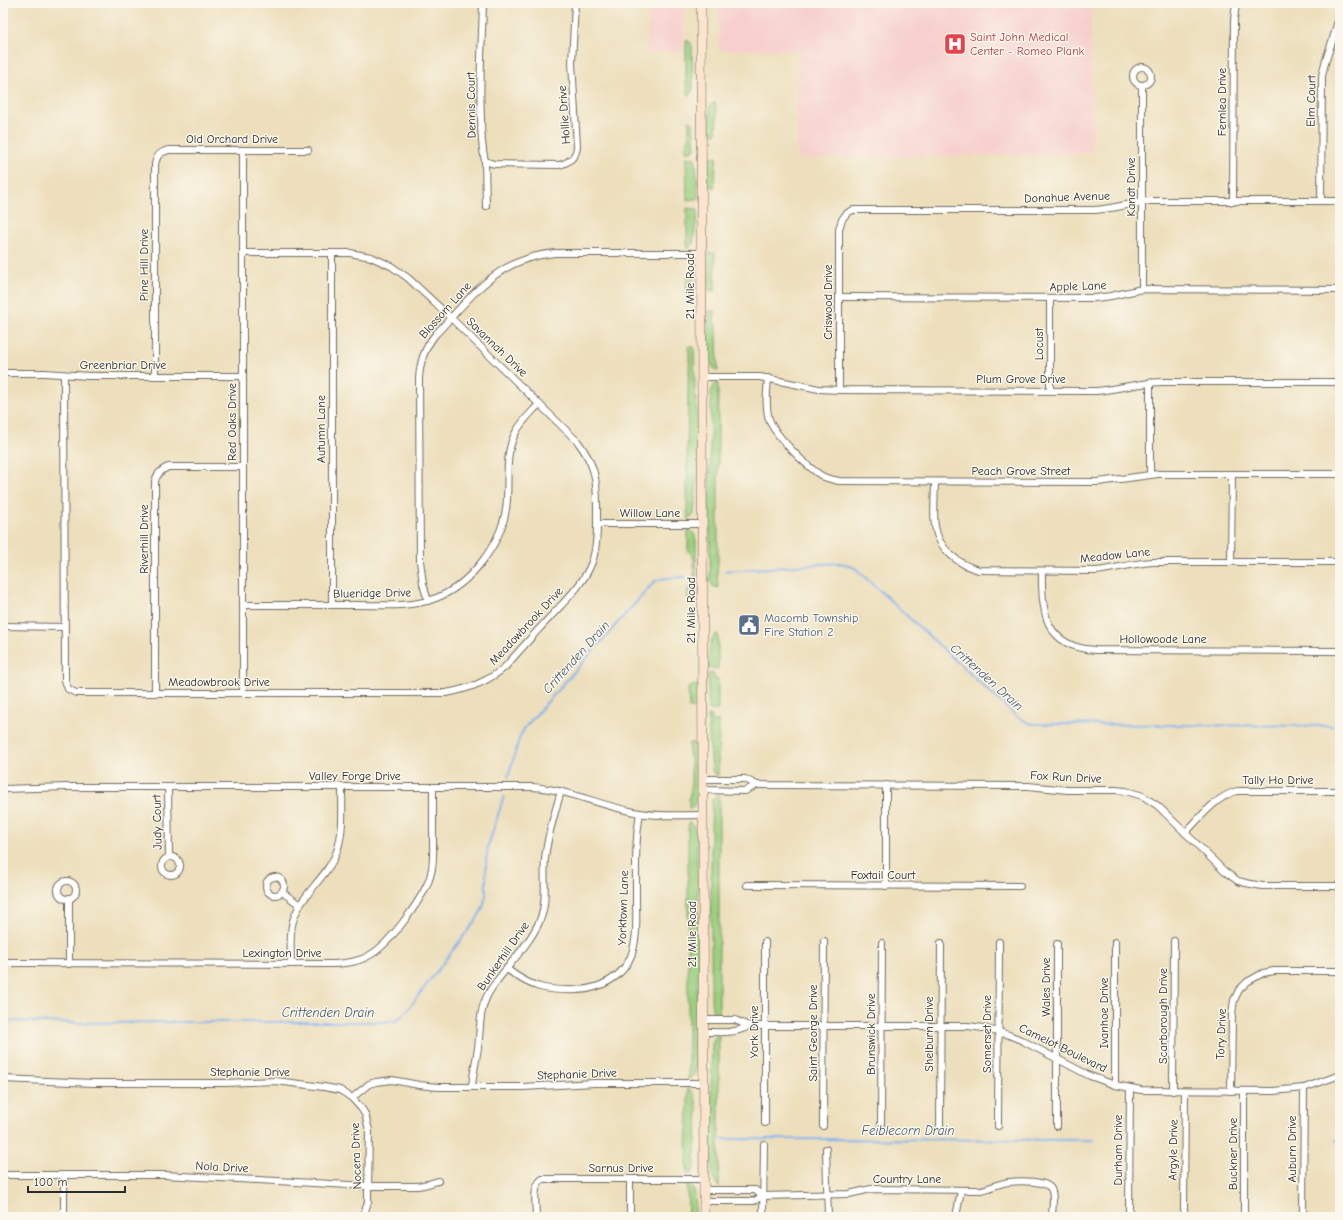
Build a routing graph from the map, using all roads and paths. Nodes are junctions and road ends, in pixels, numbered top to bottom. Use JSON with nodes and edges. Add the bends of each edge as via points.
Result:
{"nodes":[{"id":1,"x":483,"y":3,"type":"edge"},
{"id":2,"x":575,"y":3,"type":"edge"},
{"id":3,"x":701,"y":3,"type":"edge"},
{"id":4,"x":1236,"y":3,"type":"edge"},
{"id":5,"x":1338,"y":3,"type":"edge"},
{"id":6,"x":1142,"y":85,"type":"dead end"},
{"id":7,"x":243,"y":150,"type":"junction"},
{"id":8,"x":308,"y":150,"type":"dead end"},
{"id":9,"x":159,"y":155,"type":"joint"},
{"id":10,"x":485,"y":161,"type":"junction"},
{"id":11,"x":1321,"y":201,"type":"junction"},
{"id":12,"x":1142,"y":202,"type":"junction"},
{"id":13,"x":1233,"y":202,"type":"junction"},
{"id":14,"x":1340,"y":202,"type":"edge"},
{"id":15,"x":486,"y":206,"type":"dead end"},
{"id":16,"x":844,"y":215,"type":"joint"},
{"id":17,"x":243,"y":253,"type":"junction"},
{"id":18,"x":332,"y":253,"type":"junction"},
{"id":19,"x":702,"y":253,"type":"junction"},
{"id":20,"x":1142,"y":289,"type":"junction"},
{"id":21,"x":1340,"y":290,"type":"edge"},
{"id":22,"x":839,"y":298,"type":"junction"},
{"id":23,"x":1050,"y":298,"type":"junction"},
{"id":24,"x":451,"y":318,"type":"junction"},
{"id":25,"x":3,"y":373,"type":"edge"},
{"id":26,"x":64,"y":374,"type":"junction"},
{"id":27,"x":155,"y":376,"type":"junction"},
{"id":28,"x":243,"y":376,"type":"junction"},
{"id":29,"x":703,"y":377,"type":"junction"},
{"id":30,"x":768,"y":378,"type":"junction"},
{"id":31,"x":1150,"y":382,"type":"junction"},
{"id":32,"x":1340,"y":382,"type":"edge"},
{"id":33,"x":839,"y":390,"type":"junction"},
{"id":34,"x":1050,"y":390,"type":"junction"},
{"id":35,"x":539,"y":404,"type":"junction"},
{"id":36,"x":243,"y":467,"type":"junction"},
{"id":37,"x":1150,"y":474,"type":"junction"},
{"id":38,"x":1232,"y":474,"type":"junction"},
{"id":39,"x":1340,"y":474,"type":"edge"},
{"id":40,"x":935,"y":482,"type":"junction"},
{"id":41,"x":597,"y":524,"type":"junction"},
{"id":42,"x":703,"y":524,"type":"junction"},
{"id":43,"x":1231,"y":562,"type":"junction"},
{"id":44,"x":1340,"y":562,"type":"edge"},
{"id":45,"x":1042,"y":571,"type":"junction"},
{"id":46,"x":428,"y":601,"type":"junction"},
{"id":47,"x":244,"y":605,"type":"junction"},
{"id":48,"x":332,"y":605,"type":"junction"},
{"id":49,"x":3,"y":626,"type":"edge"},
{"id":50,"x":64,"y":627,"type":"junction"},
{"id":51,"x":1340,"y":651,"type":"edge"},
{"id":52,"x":155,"y":693,"type":"junction"},
{"id":53,"x":243,"y":693,"type":"junction"},
{"id":54,"x":704,"y":779,"type":"junction"},
{"id":55,"x":757,"y":785,"type":"junction"},
{"id":56,"x":886,"y":785,"type":"junction"},
{"id":57,"x":168,"y":787,"type":"junction"},
{"id":58,"x":342,"y":787,"type":"junction"},
{"id":59,"x":433,"y":787,"type":"junction"},
{"id":60,"x":3,"y":789,"type":"edge"},
{"id":61,"x":704,"y":790,"type":"junction"},
{"id":62,"x":561,"y":791,"type":"junction"},
{"id":63,"x":1340,"y":791,"type":"edge"},
{"id":64,"x":640,"y":813,"type":"junction"},
{"id":65,"x":704,"y":815,"type":"junction"},
{"id":66,"x":1185,"y":833,"type":"junction"},
{"id":67,"x":169,"y":857,"type":"dead end"},
{"id":68,"x":747,"y":885,"type":"dead end"},
{"id":69,"x":886,"y":886,"type":"junction"},
{"id":70,"x":1020,"y":886,"type":"dead end"},
{"id":71,"x":1340,"y":886,"type":"edge"},
{"id":72,"x":282,"y":892,"type":"dead end"},
{"id":73,"x":68,"y":898,"type":"dead end"},
{"id":74,"x":300,"y":905,"type":"junction"},
{"id":75,"x":824,"y":941,"type":"dead end"},
{"id":76,"x":1174,"y":941,"type":"dead end"},
{"id":77,"x":765,"y":942,"type":"dead end"},
{"id":78,"x":999,"y":942,"type":"dead end"},
{"id":79,"x":1115,"y":942,"type":"dead end"},
{"id":80,"x":882,"y":943,"type":"dead end"},
{"id":81,"x":940,"y":943,"type":"dead end"},
{"id":82,"x":1057,"y":944,"type":"dead end"},
{"id":83,"x":3,"y":963,"type":"edge"},
{"id":84,"x":69,"y":964,"type":"junction"},
{"id":85,"x":291,"y":964,"type":"junction"},
{"id":86,"x":507,"y":969,"type":"junction"},
{"id":87,"x":1340,"y":971,"type":"edge"},
{"id":88,"x":704,"y":1020,"type":"junction"},
{"id":89,"x":749,"y":1026,"type":"junction"},
{"id":90,"x":765,"y":1026,"type":"junction"},
{"id":91,"x":940,"y":1026,"type":"junction"},
{"id":92,"x":824,"y":1027,"type":"junction"},
{"id":93,"x":882,"y":1027,"type":"junction"},
{"id":94,"x":704,"y":1032,"type":"junction"},
{"id":95,"x":998,"y":1032,"type":"junction"},
{"id":96,"x":1057,"y":1059,"type":"junction"},
{"id":97,"x":1340,"y":1075,"type":"edge"},
{"id":98,"x":3,"y":1079,"type":"edge"},
{"id":99,"x":704,"y":1083,"type":"junction"},
{"id":100,"x":1115,"y":1085,"type":"junction"},
{"id":101,"x":472,"y":1087,"type":"junction"},
{"id":102,"x":1130,"y":1088,"type":"junction"},
{"id":103,"x":1304,"y":1088,"type":"junction"},
{"id":104,"x":1173,"y":1091,"type":"junction"},
{"id":105,"x":1185,"y":1091,"type":"junction"},
{"id":106,"x":1231,"y":1091,"type":"junction"},
{"id":107,"x":1244,"y":1091,"type":"junction"},
{"id":108,"x":352,"y":1098,"type":"junction"},
{"id":109,"x":765,"y":1123,"type":"dead end"},
{"id":110,"x":823,"y":1126,"type":"dead end"},
{"id":111,"x":881,"y":1126,"type":"dead end"},
{"id":112,"x":940,"y":1126,"type":"dead end"},
{"id":113,"x":998,"y":1126,"type":"dead end"},
{"id":114,"x":1057,"y":1126,"type":"dead end"},
{"id":115,"x":764,"y":1144,"type":"dead end"},
{"id":116,"x":826,"y":1149,"type":"dead end"},
{"id":117,"x":3,"y":1175,"type":"edge"},
{"id":118,"x":64,"y":1175,"type":"junction"},
{"id":119,"x":630,"y":1178,"type":"junction"},
{"id":120,"x":704,"y":1179,"type":"junction"},
{"id":121,"x":438,"y":1181,"type":"dead end"},
{"id":122,"x":368,"y":1186,"type":"junction"},
{"id":123,"x":704,"y":1190,"type":"junction"},
{"id":124,"x":737,"y":1190,"type":"junction"},
{"id":125,"x":961,"y":1190,"type":"junction"},
{"id":126,"x":827,"y":1195,"type":"junction"},
{"id":127,"x":763,"y":1196,"type":"junction"},
{"id":128,"x":704,"y":1201,"type":"junction"},
{"id":129,"x":737,"y":1201,"type":"junction"},
{"id":130,"x":1184,"y":1210,"type":"dead end"},
{"id":131,"x":1129,"y":1211,"type":"dead end"},
{"id":132,"x":1303,"y":1211,"type":"dead end"},
{"id":133,"x":64,"y":1217,"type":"edge"},
{"id":134,"x":363,"y":1217,"type":"edge"},
{"id":135,"x":536,"y":1217,"type":"edge"},
{"id":136,"x":630,"y":1217,"type":"edge"},
{"id":137,"x":704,"y":1217,"type":"edge"},
{"id":138,"x":763,"y":1217,"type":"edge"},
{"id":139,"x":828,"y":1217,"type":"edge"},
{"id":140,"x":956,"y":1217,"type":"edge"},
{"id":141,"x":1052,"y":1217,"type":"edge"},
{"id":142,"x":1244,"y":1217,"type":"edge"}],
"edges":[{"from":1,"to":10,"type":"street","name":"Dennis Court","via":[[479,96]]},
{"from":2,"to":10,"type":"street","name":"Hollie Drive","via":[[572,63],[577,146],[575,154],[569,162],[559,165],[494,164]]},
{"from":3,"to":19,"type":"street","name":"21 Mile Road"},
{"from":4,"to":13,"type":"street","name":"Fernlea Drive"},
{"from":5,"to":11,"type":"street","name":"Elm Court","via":[[1336,28],[1322,76]]},
{"from":6,"to":12,"type":"street","name":"Kandt Drive"},
{"from":7,"to":8,"type":"street","name":"Old Orchard Drive"},
{"from":7,"to":9,"type":"street","name":"Old Orchard Drive","via":[[169,150]]},
{"from":7,"to":17,"type":"street","name":"Red Oaks Drive"},
{"from":9,"to":27,"type":"street","name":"Pine Hill Drive","via":[[155,165]]},
{"from":10,"to":15,"type":"street","name":"Dennis Court"},
{"from":11,"to":13,"type":"street","name":"Donahue Avenue"},
{"from":11,"to":14,"type":"street","name":"Donahue Avenue"},
{"from":12,"to":13,"type":"street","name":"Donahue Avenue"},
{"from":12,"to":16,"type":"street","name":"Donahue Avenue","via":[[1094,210],[857,209]]},
{"from":12,"to":20,"type":"street","name":"Kandt Drive"},
{"from":16,"to":22,"type":"street","name":"Criswood Drive","via":[[840,230]]},
{"from":17,"to":18,"type":"street","name":"Savannah Drive"},
{"from":17,"to":28,"type":"street","name":"Red Oaks Drive"},
{"from":18,"to":24,"type":"street","name":"Savannah Drive","via":[[371,257],[391,266],[408,278]]},
{"from":18,"to":48,"type":"street","name":"Autumn Lane"},
{"from":19,"to":24,"type":"street","name":"Blossom Lane","via":[[534,255],[515,262],[497,273]]},
{"from":19,"to":29,"type":"street","name":"21 Mile Road"},
{"from":20,"to":21,"type":"street","name":"Apple Lane"},
{"from":20,"to":23,"type":"street","name":"Apple Lane","via":[[1104,297]]},
{"from":22,"to":23,"type":"street","name":"Apple Lane"},
{"from":22,"to":33,"type":"street","name":"Criswood Drive"},
{"from":23,"to":34,"type":"street","name":"Locust"},
{"from":24,"to":35,"type":"street","name":"Savannah Drive"},
{"from":24,"to":46,"type":"street","name":"Blossom Lane","via":[[429,343],[420,369],[420,561]]},
{"from":25,"to":26,"type":"street","name":"Greenbriar Drive"},
{"from":26,"to":27,"type":"street","name":"Greenbriar Drive"},
{"from":26,"to":50,"type":"street","name":"Meadowbrook Drive"},
{"from":27,"to":28,"type":"street","name":"Greenbriar Drive"},
{"from":28,"to":36,"type":"street","name":"Red Oaks Drive"},
{"from":29,"to":30,"type":"street","name":"Plum Grove Drive"},
{"from":29,"to":42,"type":"street","name":"21 Mile Road"},
{"from":30,"to":33,"type":"street","name":"Plum Grove Drive","via":[[819,389]]},
{"from":30,"to":40,"type":"street","name":"Peach Grove Street","via":[[767,410],[772,426],[818,473],[832,480],[847,482]]},
{"from":31,"to":32,"type":"street","name":"Plum Grove Drive"},
{"from":31,"to":34,"type":"street","name":"Plum Grove Drive","via":[[1107,390]]},
{"from":31,"to":37,"type":"street"},
{"from":33,"to":34,"type":"street","name":"Plum Grove Drive"},
{"from":35,"to":41,"type":"street","name":"Savannah Drive","via":[[578,442],[590,461],[596,482]]},
{"from":35,"to":46,"type":"street","name":"Blueridge Drive","via":[[520,425],[512,441],[508,460],[506,514],[492,546],[475,569],[458,585]]},
{"from":36,"to":47,"type":"street","name":"Red Oaks Drive"},
{"from":36,"to":52,"type":"street","name":"Riverhill Drive","via":[[168,467],[163,469],[155,481]]},
{"from":37,"to":38,"type":"street","name":"Peach Grove Street"},
{"from":37,"to":40,"type":"street","name":"Peach Grove Street","via":[[1098,482]]},
{"from":38,"to":39,"type":"street","name":"Peach Grove Street"},
{"from":38,"to":43,"type":"street"},
{"from":40,"to":45,"type":"street","name":"Meadow Lane","via":[[936,533],[944,548],[957,561],[979,570]]},
{"from":41,"to":42,"type":"street","name":"Willow Lane"},
{"from":41,"to":53,"type":"street","name":"Meadowbrook Drive","via":[[592,561],[578,586],[505,667],[483,682],[446,693]]},
{"from":42,"to":54,"type":"street","name":"21 Mile Road"},
{"from":43,"to":44,"type":"street","name":"Meadow Lane"},
{"from":43,"to":45,"type":"street","name":"Meadow Lane","via":[[1153,562],[1134,563],[1103,570]]},
{"from":45,"to":51,"type":"street","name":"Hollowoode Lane","via":[[1042,604],[1047,621],[1057,635],[1078,648]]},
{"from":46,"to":48,"type":"street","name":"Blueridge Drive","via":[[400,605]]},
{"from":47,"to":48,"type":"street","name":"Blueridge Drive"},
{"from":47,"to":53,"type":"street","name":"Red Oaks Drive"},
{"from":49,"to":50,"type":"street"},
{"from":50,"to":52,"type":"street","name":"Meadowbrook Drive","via":[[64,680],[68,689],[76,693]]},
{"from":52,"to":53,"type":"street","name":"Meadowbrook Drive"},
{"from":54,"to":55,"type":"street","name":"Fox Run Drive","via":[[745,779]]},
{"from":54,"to":61,"type":"street","name":"21 Mile Road"},
{"from":55,"to":56,"type":"street","name":"Fox Run Drive"},
{"from":55,"to":61,"type":"street","name":"Fox Run Drive","via":[[745,791]]},
{"from":56,"to":66,"type":"street","name":"Fox Run Drive","via":[[1028,786],[1126,791],[1150,800]]},
{"from":56,"to":69,"type":"street"},
{"from":57,"to":58,"type":"street","name":"Valley Forge Drive"},
{"from":57,"to":60,"type":"street","name":"Valley Forge Drive"},
{"from":57,"to":67,"type":"street","name":"Judy Court"},
{"from":58,"to":59,"type":"street","name":"Valley Forge Drive"},
{"from":58,"to":74,"type":"street","via":[[341,835],[336,853]]},
{"from":59,"to":62,"type":"street","name":"Valley Forge Drive","via":[[531,787]]},
{"from":59,"to":85,"type":"street","name":"Lexington Drive","via":[[433,862],[430,880],[421,897],[392,935],[371,955],[354,962]]},
{"from":61,"to":65,"type":"street","name":"21 Mile Road"},
{"from":62,"to":64,"type":"street","name":"Valley Forge Drive"},
{"from":62,"to":86,"type":"street","name":"Bunkerhill Drive","via":[[546,850],[541,918]]},
{"from":63,"to":66,"type":"street","name":"Tally Ho Drive","via":[[1244,790],[1229,793],[1216,802]]},
{"from":64,"to":65,"type":"street","name":"Valley Forge Drive"},
{"from":64,"to":86,"type":"street","name":"Yorktown Lane","via":[[636,850],[635,939],[631,957],[621,971],[594,988],[568,990],[530,984]]},
{"from":65,"to":88,"type":"street","name":"21 Mile Road"},
{"from":66,"to":71,"type":"street","name":"Fox Run Drive","via":[[1230,876],[1246,884]]},
{"from":68,"to":69,"type":"street","name":"Foxtail Court"},
{"from":69,"to":70,"type":"street","name":"Foxtail Court"},
{"from":72,"to":74,"type":"street"},
{"from":73,"to":84,"type":"street"},
{"from":74,"to":85,"type":"street","via":[[293,921]]},
{"from":75,"to":92,"type":"street","name":"Saint George Drive"},
{"from":76,"to":104,"type":"street","name":"Scarborough Drive"},
{"from":77,"to":90,"type":"street","name":"York Drive"},
{"from":78,"to":95,"type":"street","name":"Somerset Drive"},
{"from":79,"to":100,"type":"street","name":"Ivanhoe Drive"},
{"from":80,"to":93,"type":"street","name":"Brunswick Drive"},
{"from":81,"to":91,"type":"street","name":"Shelburn Drive"},
{"from":82,"to":96,"type":"street","name":"Wales Drive"},
{"from":83,"to":84,"type":"street","name":"Lexington Drive"},
{"from":84,"to":85,"type":"street","name":"Lexington Drive"},
{"from":86,"to":101,"type":"street","name":"Bunkerhill Drive","via":[[486,997],[481,1013]]},
{"from":87,"to":106,"type":"street","name":"Tory Drive","via":[[1263,973],[1239,990],[1232,1014]]},
{"from":88,"to":89,"type":"street","name":"Camelot Boulevard","via":[[735,1020]]},
{"from":88,"to":94,"type":"street","name":"21 Mile Road"},
{"from":89,"to":90,"type":"street","name":"Camelot Boulevard"},
{"from":89,"to":94,"type":"street","name":"Camelot Boulevard","via":[[735,1032]]},
{"from":90,"to":92,"type":"street","name":"Camelot Boulevard"},
{"from":90,"to":109,"type":"street","name":"York Drive"},
{"from":91,"to":93,"type":"street","name":"Camelot Boulevard"},
{"from":91,"to":95,"type":"street","name":"Camelot Boulevard","via":[[968,1026]]},
{"from":91,"to":112,"type":"street","name":"Shelburn Drive"},
{"from":92,"to":93,"type":"street","name":"Camelot Boulevard"},
{"from":92,"to":110,"type":"street","name":"Saint George Drive"},
{"from":93,"to":111,"type":"street","name":"Brunswick Drive"},
{"from":94,"to":99,"type":"street","name":"21 Mile Road"},
{"from":95,"to":96,"type":"street","name":"Camelot Boulevard","via":[[1022,1040]]},
{"from":95,"to":113,"type":"street","name":"Somerset Drive"},
{"from":96,"to":100,"type":"street","name":"Camelot Boulevard","via":[[1090,1076]]},
{"from":96,"to":114,"type":"street","name":"Wales Drive"},
{"from":97,"to":103,"type":"street","name":"Camelot Boulevard"},
{"from":98,"to":108,"type":"street","name":"Stephanie Drive","via":[[93,1083],[276,1081],[332,1088]]},
{"from":99,"to":101,"type":"street","name":"Stephanie Drive"},
{"from":99,"to":120,"type":"street","name":"21 Mile Road"},
{"from":100,"to":102,"type":"street","name":"Camelot Boulevard"},
{"from":101,"to":108,"type":"street","name":"Stephanie Drive","via":[[428,1086],[384,1080],[370,1084]]},
{"from":102,"to":104,"type":"street","name":"Camelot Boulevard"},
{"from":102,"to":131,"type":"street","name":"Durham Drive"},
{"from":103,"to":107,"type":"street","name":"Camelot Boulevard"},
{"from":103,"to":132,"type":"street","name":"Auburn Drive"},
{"from":104,"to":105,"type":"street","name":"Camelot Boulevard"},
{"from":105,"to":106,"type":"street","name":"Camelot Boulevard"},
{"from":105,"to":130,"type":"street","name":"Argyle Drive"},
{"from":106,"to":107,"type":"street","name":"Camelot Boulevard"},
{"from":107,"to":142,"type":"street","name":"Buckner Drive"},
{"from":108,"to":122,"type":"street","name":"Nocera Drive","via":[[361,1108],[367,1122]]},
{"from":115,"to":127,"type":"street"},
{"from":116,"to":126,"type":"street"},
{"from":117,"to":118,"type":"street","name":"Nola Drive"},
{"from":118,"to":122,"type":"street","name":"Nola Drive","via":[[184,1176]]},
{"from":118,"to":133,"type":"street"},
{"from":119,"to":120,"type":"street","name":"Sarnus Drive"},
{"from":119,"to":135,"type":"street","name":"Sarnus Drive","via":[[542,1179],[536,1191]]},
{"from":119,"to":136,"type":"street"},
{"from":120,"to":123,"type":"street","name":"21 Mile Road"},
{"from":121,"to":122,"type":"street","name":"Nola Drive","via":[[418,1186]]},
{"from":122,"to":134,"type":"street","name":"Nocera Drive","via":[[368,1202]]},
{"from":123,"to":124,"type":"street","name":"Country Lane"},
{"from":123,"to":128,"type":"street","name":"21 Mile Road"},
{"from":124,"to":127,"type":"street","name":"Country Lane","via":[[755,1190]]},
{"from":124,"to":129,"type":"street"},
{"from":125,"to":126,"type":"street","name":"Country Lane","via":[[871,1189],[850,1194]]},
{"from":125,"to":140,"type":"street"},
{"from":125,"to":141,"type":"street","name":"Country Lane","via":[[986,1189],[1010,1182],[1040,1182],[1052,1189]]},
{"from":126,"to":127,"type":"street","name":"Country Lane"},
{"from":126,"to":139,"type":"street"},
{"from":127,"to":129,"type":"street","name":"Country Lane","via":[[754,1201]]},
{"from":127,"to":138,"type":"street"},
{"from":128,"to":129,"type":"street","name":"Country Lane"},
{"from":128,"to":137,"type":"street","name":"21 Mile Road"}]}
